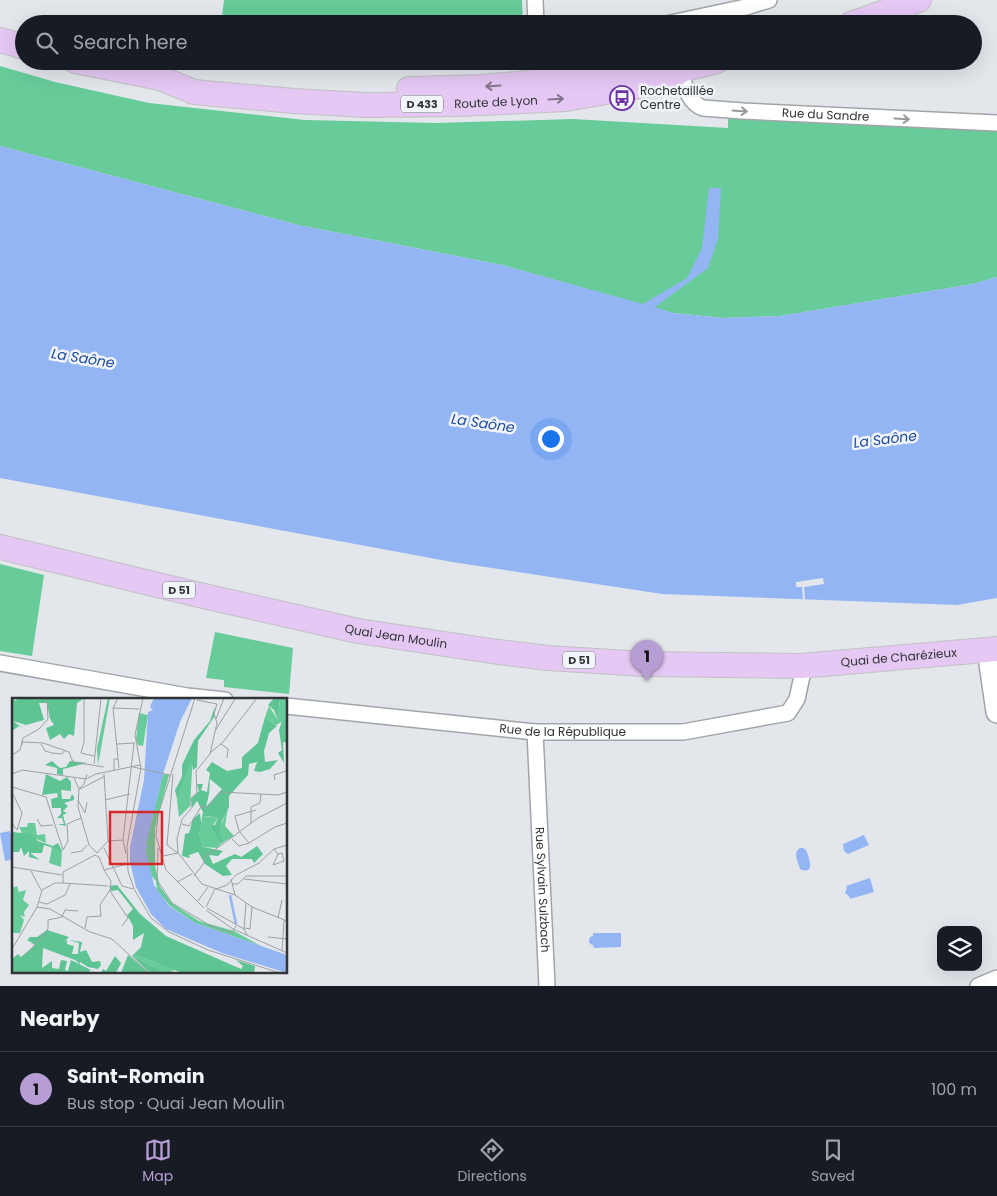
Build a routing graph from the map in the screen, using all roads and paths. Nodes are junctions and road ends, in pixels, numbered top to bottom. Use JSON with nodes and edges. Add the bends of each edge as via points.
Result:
{"nodes":[{"id":1,"x":535,"y":0,"type":"edge"},
{"id":2,"x":769,"y":0,"type":"edge"},
{"id":3,"x":919,"y":0,"type":"edge"},
{"id":4,"x":536,"y":15,"type":"edge"},
{"id":5,"x":708,"y":15,"type":"edge"},
{"id":6,"x":876,"y":15,"type":"edge"},
{"id":7,"x":0,"y":40,"type":"edge"},
{"id":8,"x":15,"y":44,"type":"edge"},
{"id":9,"x":120,"y":70,"type":"edge"},
{"id":10,"x":633,"y":70,"type":"edge"},
{"id":11,"x":680,"y":70,"type":"edge"},
{"id":12,"x":996,"y":124,"type":"edge"},
{"id":13,"x":0,"y":547,"type":"edge"},
{"id":14,"x":992,"y":650,"type":"edge"},
{"id":15,"x":0,"y":663,"type":"edge"},
{"id":16,"x":801,"y":666,"type":"junction"},
{"id":17,"x":206,"y":698,"type":"edge"},
{"id":18,"x":288,"y":706,"type":"edge"},
{"id":19,"x":997,"y":712,"type":"edge"},
{"id":20,"x":535,"y":732,"type":"junction"},
{"id":21,"x":997,"y":978,"type":"edge"},
{"id":22,"x":547,"y":986,"type":"edge"},
{"id":23,"x":978,"y":986,"type":"edge"}],
"edges":[{"from":1,"to":4,"type":"street"},
{"from":2,"to":5,"type":"street"},
{"from":3,"to":6,"type":"main road"},
{"from":7,"to":8,"type":"main road"},
{"from":9,"to":10,"type":"main road","name":"Route de Lyon","number":"D 433","via":[[160,78],[194,76],[316,89],[365,90],[480,87]]},
{"from":11,"to":12,"type":"street","name":"Rue du Sandre","one_way":true,"via":[[688,93],[696,106],[702,108]]},
{"from":13,"to":16,"type":"main road","name":"Quai Jean Moulin","number":"D 51","via":[[376,634],[548,658],[644,664]]},
{"from":14,"to":16,"type":"main road","name":"Quai de Charézieux","number":"D 51"},
{"from":14,"to":19,"type":"main road"},
{"from":15,"to":17,"type":"street"},
{"from":16,"to":20,"type":"street","name":"Rue de la République","via":[[797,699],[788,713],[683,732]]},
{"from":18,"to":20,"type":"street","name":"Rue de la République"},
{"from":20,"to":22,"type":"street","name":"Rue Sylvain Sulzbach"},
{"from":21,"to":23,"type":"street"}]}
